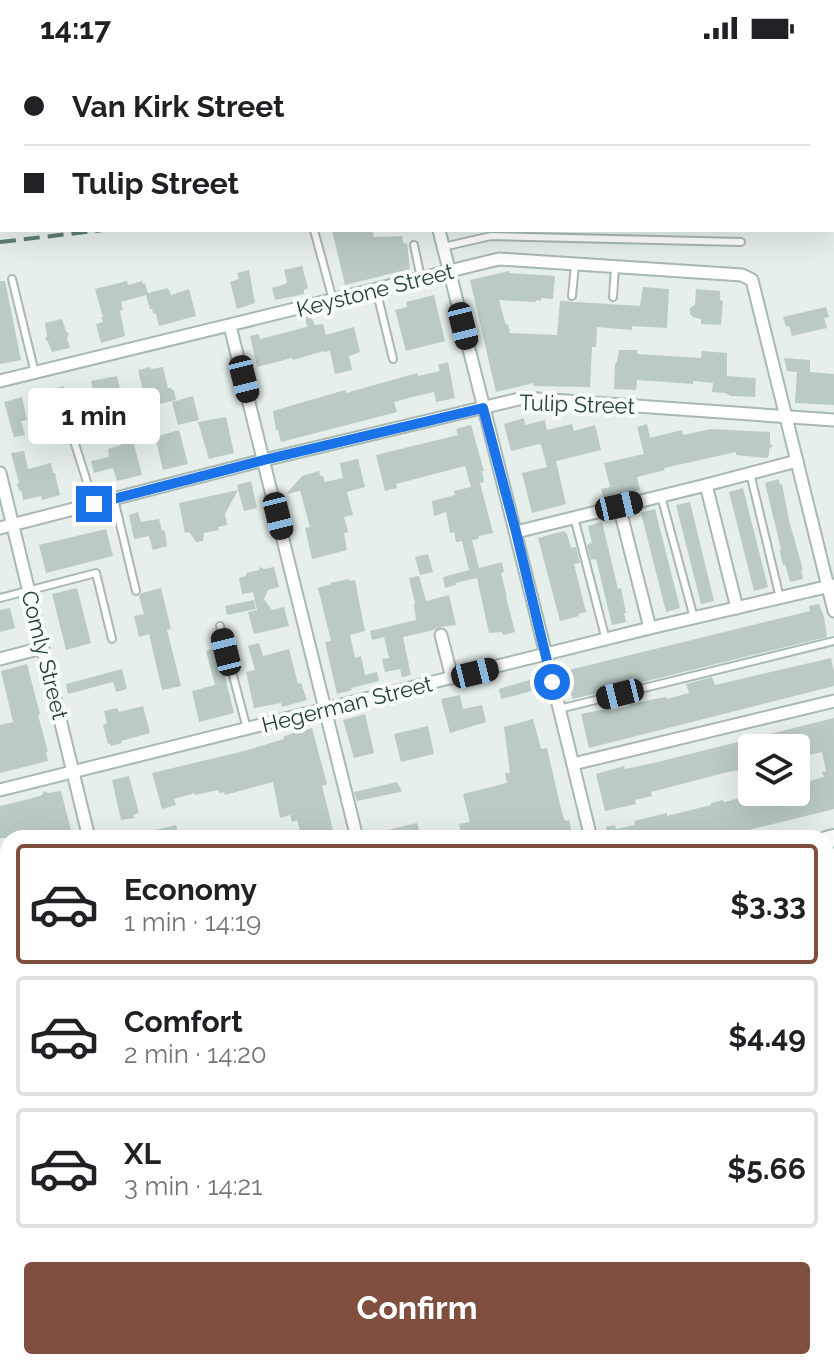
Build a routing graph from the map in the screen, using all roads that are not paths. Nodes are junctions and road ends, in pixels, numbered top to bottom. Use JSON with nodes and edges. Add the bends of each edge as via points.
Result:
{"nodes":[{"id":1,"x":315,"y":232,"type":"edge"},
{"id":2,"x":439,"y":232,"type":"edge"},
{"id":3,"x":741,"y":242,"type":"dead end"},
{"id":4,"x":414,"y":245,"type":"dead end"},
{"id":5,"x":443,"y":247,"type":"junction"},
{"id":6,"x":575,"y":264,"type":"junction"},
{"id":7,"x":615,"y":267,"type":"junction"},
{"id":8,"x":449,"y":271,"type":"junction"},
{"id":9,"x":421,"y":278,"type":"junction"},
{"id":10,"x":12,"y":279,"type":"dead end"},
{"id":11,"x":376,"y":289,"type":"junction"},
{"id":12,"x":572,"y":296,"type":"dead end"},
{"id":13,"x":613,"y":297,"type":"dead end"},
{"id":14,"x":333,"y":300,"type":"junction"},
{"id":15,"x":230,"y":326,"type":"junction"},
{"id":16,"x":393,"y":359,"type":"dead end"},
{"id":17,"x":35,"y":373,"type":"junction"},
{"id":18,"x":0,"y":381,"type":"edge"},
{"id":19,"x":483,"y":408,"type":"junction"},
{"id":20,"x":786,"y":417,"type":"junction"},
{"id":21,"x":834,"y":420,"type":"edge"},
{"id":22,"x":75,"y":444,"type":"dead end"},
{"id":23,"x":264,"y":460,"type":"junction"},
{"id":24,"x":797,"y":461,"type":"junction"},
{"id":25,"x":0,"y":473,"type":"edge"},
{"id":26,"x":750,"y":473,"type":"junction"},
{"id":27,"x":706,"y":485,"type":"junction"},
{"id":28,"x":661,"y":496,"type":"junction"},
{"id":29,"x":114,"y":499,"type":"junction"},
{"id":30,"x":94,"y":504,"type":"junction"},
{"id":31,"x":619,"y":506,"type":"junction"},
{"id":32,"x":574,"y":517,"type":"junction"},
{"id":33,"x":14,"y":524,"type":"junction"},
{"id":34,"x":0,"y":528,"type":"edge"},
{"id":35,"x":516,"y":532,"type":"junction"},
{"id":36,"x":831,"y":585,"type":"edge"},
{"id":37,"x":28,"y":590,"type":"junction"},
{"id":38,"x":136,"y":591,"type":"dead end"},
{"id":39,"x":0,"y":598,"type":"edge"},
{"id":40,"x":780,"y":598,"type":"junction"},
{"id":41,"x":737,"y":608,"type":"junction"},
{"id":42,"x":834,"y":611,"type":"edge"},
{"id":43,"x":694,"y":618,"type":"junction"},
{"id":44,"x":220,"y":626,"type":"dead end"},
{"id":45,"x":650,"y":628,"type":"junction"},
{"id":46,"x":441,"y":635,"type":"dead end"},
{"id":47,"x":112,"y":639,"type":"dead end"},
{"id":48,"x":606,"y":640,"type":"junction"},
{"id":49,"x":834,"y":641,"type":"edge"},
{"id":50,"x":42,"y":648,"type":"junction"},
{"id":51,"x":546,"y":655,"type":"junction"},
{"id":52,"x":0,"y":659,"type":"edge"},
{"id":53,"x":452,"y":678,"type":"junction"},
{"id":54,"x":834,"y":701,"type":"edge"},
{"id":55,"x":326,"y":709,"type":"junction"},
{"id":56,"x":559,"y":709,"type":"junction"},
{"id":57,"x":247,"y":729,"type":"junction"},
{"id":58,"x":573,"y":764,"type":"junction"},
{"id":59,"x":74,"y":772,"type":"junction"},
{"id":60,"x":0,"y":790,"type":"edge"},
{"id":61,"x":87,"y":830,"type":"edge"},
{"id":62,"x":355,"y":830,"type":"edge"},
{"id":63,"x":589,"y":830,"type":"edge"}],
"edges":[{"from":1,"to":14,"type":"lane"},
{"from":2,"to":5,"type":"street"},
{"from":3,"to":5,"type":"lane","via":[[491,236]]},
{"from":4,"to":9,"type":"lane"},
{"from":5,"to":8,"type":"street"},
{"from":6,"to":7,"type":"street","name":"Keystone Street"},
{"from":6,"to":8,"type":"street","name":"Keystone Street","via":[[499,259]]},
{"from":6,"to":12,"type":"lane"},
{"from":7,"to":13,"type":"lane"},
{"from":7,"to":20,"type":"street","name":"Keystone Street","via":[[742,275],[752,280]]},
{"from":8,"to":9,"type":"street","name":"Keystone Street"},
{"from":8,"to":19,"type":"street"},
{"from":9,"to":11,"type":"street","name":"Keystone Street"},
{"from":10,"to":17,"type":"lane"},
{"from":11,"to":14,"type":"street","name":"Keystone Street"},
{"from":11,"to":16,"type":"lane"},
{"from":14,"to":15,"type":"street","name":"Keystone Street"},
{"from":15,"to":17,"type":"street","name":"Keystone Street"},
{"from":15,"to":23,"type":"street"},
{"from":17,"to":18,"type":"street","name":"Keystone Street"},
{"from":19,"to":20,"type":"street","name":"Tulip Street","via":[[523,398]]},
{"from":19,"to":23,"type":"street","name":"Tulip Street"},
{"from":19,"to":35,"type":"street"},
{"from":20,"to":21,"type":"street","name":"Tulip Street"},
{"from":20,"to":24,"type":"street"},
{"from":22,"to":30,"type":"lane"},
{"from":23,"to":29,"type":"street","name":"Tulip Street"},
{"from":23,"to":55,"type":"street"},
{"from":24,"to":26,"type":"street"},
{"from":24,"to":36,"type":"street"},
{"from":25,"to":33,"type":"street","name":"Comly Street"},
{"from":26,"to":27,"type":"street"},
{"from":26,"to":40,"type":"lane"},
{"from":27,"to":28,"type":"street"},
{"from":27,"to":41,"type":"street"},
{"from":28,"to":31,"type":"street"},
{"from":28,"to":43,"type":"lane"},
{"from":29,"to":30,"type":"street","name":"Tulip Street"},
{"from":29,"to":38,"type":"lane"},
{"from":30,"to":33,"type":"street","name":"Tulip Street"},
{"from":31,"to":32,"type":"street"},
{"from":31,"to":45,"type":"street"},
{"from":32,"to":35,"type":"street"},
{"from":32,"to":48,"type":"lane"},
{"from":33,"to":34,"type":"street","name":"Tulip Street"},
{"from":33,"to":37,"type":"street","name":"Comly Street"},
{"from":35,"to":51,"type":"street"},
{"from":36,"to":40,"type":"street","name":"Hegerman Street"},
{"from":36,"to":42,"type":"street"},
{"from":37,"to":39,"type":"lane"},
{"from":37,"to":47,"type":"lane","via":[[96,573]]},
{"from":37,"to":50,"type":"street","name":"Comly Street"},
{"from":40,"to":41,"type":"street","name":"Hegerman Street"},
{"from":41,"to":43,"type":"street","name":"Hegerman Street"},
{"from":43,"to":45,"type":"street","name":"Hegerman Street"},
{"from":44,"to":57,"type":"lane"},
{"from":45,"to":48,"type":"street","name":"Hegerman Street"},
{"from":46,"to":53,"type":"street"},
{"from":48,"to":51,"type":"street","name":"Hegerman Street"},
{"from":49,"to":56,"type":"lane"},
{"from":50,"to":52,"type":"street"},
{"from":50,"to":59,"type":"street","name":"Comly Street"},
{"from":51,"to":53,"type":"street","name":"Hegerman Street"},
{"from":51,"to":56,"type":"street"},
{"from":53,"to":55,"type":"street","name":"Hegerman Street"},
{"from":54,"to":58,"type":"street"},
{"from":55,"to":57,"type":"street","name":"Hegerman Street"},
{"from":55,"to":62,"type":"street"},
{"from":56,"to":58,"type":"street"},
{"from":57,"to":59,"type":"street","name":"Hegerman Street"},
{"from":58,"to":63,"type":"street"},
{"from":59,"to":60,"type":"street","name":"Hegerman Street"},
{"from":59,"to":61,"type":"street","name":"Comly Street"}]}
